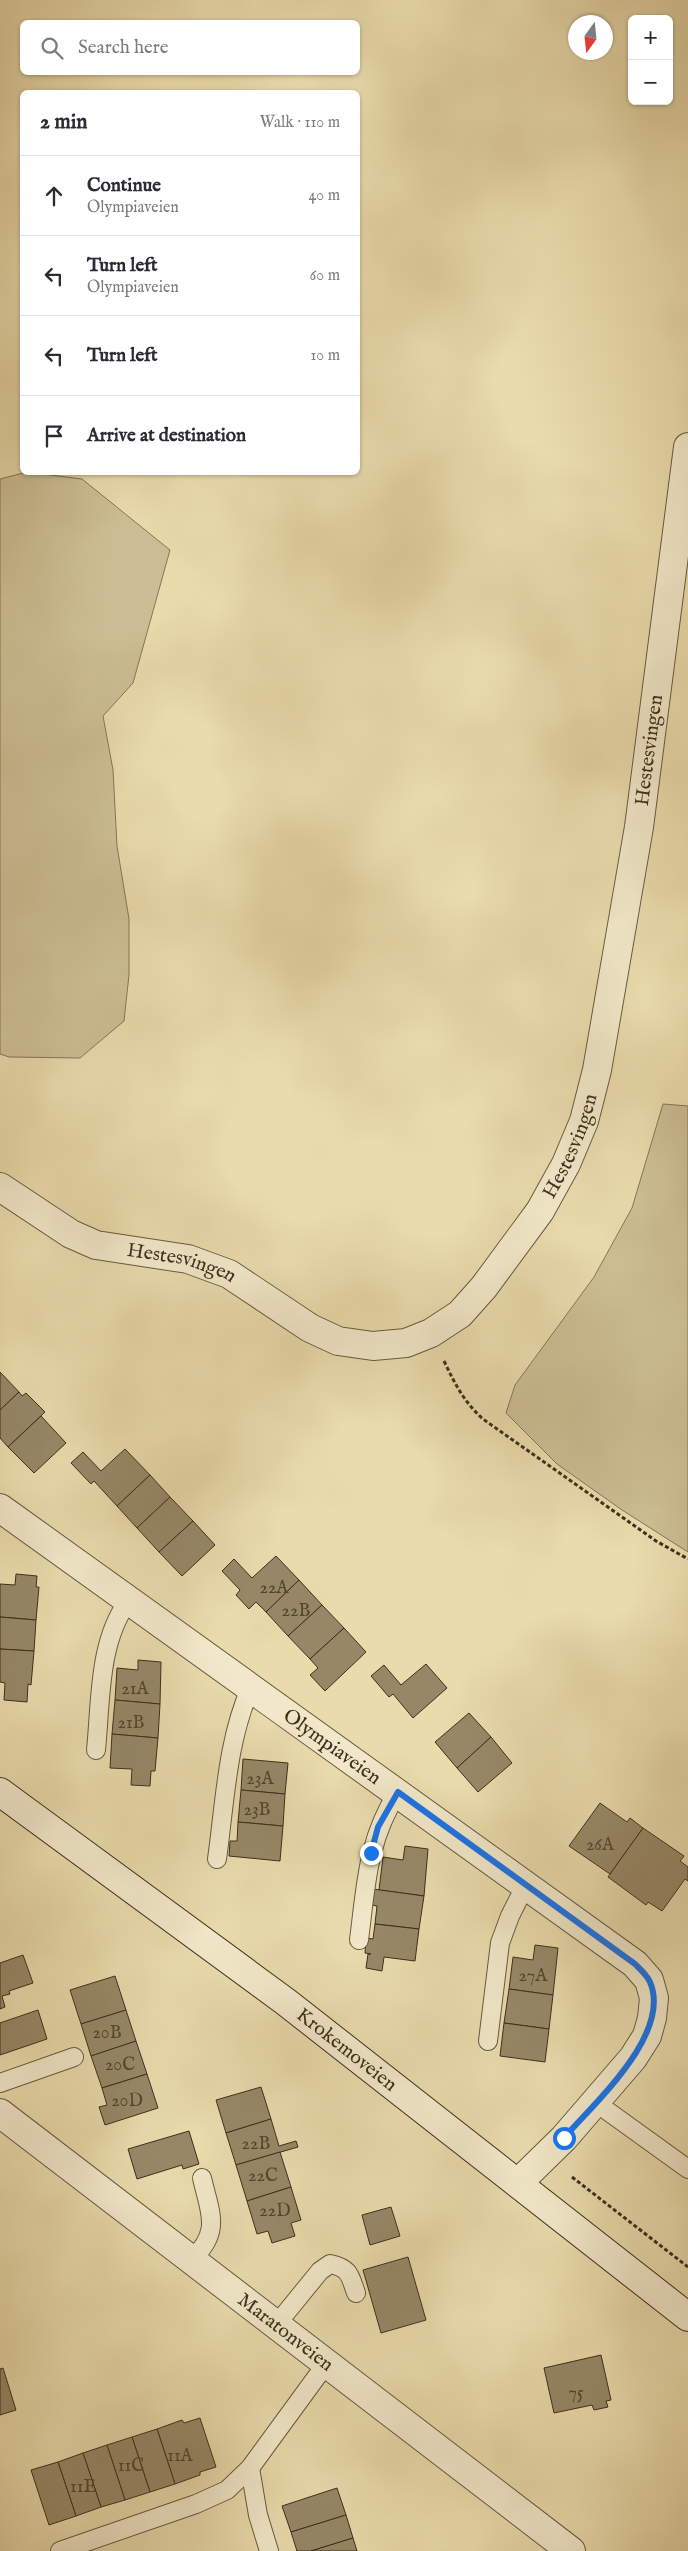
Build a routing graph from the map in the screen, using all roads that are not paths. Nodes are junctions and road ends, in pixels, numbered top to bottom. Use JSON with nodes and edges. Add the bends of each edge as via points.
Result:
{"nodes":[{"id":1,"x":688,"y":447,"type":"edge"},
{"id":2,"x":0,"y":1187,"type":"edge"},
{"id":3,"x":3,"y":1517,"type":"edge"},
{"id":4,"x":129,"y":1600,"type":"junction"},
{"id":5,"x":250,"y":1687,"type":"junction"},
{"id":6,"x":96,"y":1750,"type":"dead end"},
{"id":7,"x":0,"y":1792,"type":"edge"},
{"id":8,"x":398,"y":1792,"type":"junction"},
{"id":9,"x":218,"y":1859,"type":"dead end"},
{"id":10,"x":526,"y":1884,"type":"junction"},
{"id":11,"x":359,"y":1940,"type":"dead end"},
{"id":12,"x":488,"y":2041,"type":"dead end"},
{"id":13,"x":74,"y":2057,"type":"dead end"},
{"id":14,"x":0,"y":2083,"type":"edge"},
{"id":15,"x":595,"y":2102,"type":"junction"},
{"id":16,"x":0,"y":2113,"type":"edge"},
{"id":17,"x":684,"y":2163,"type":"edge"},
{"id":18,"x":202,"y":2178,"type":"dead end"},
{"id":19,"x":518,"y":2183,"type":"junction"},
{"id":20,"x":191,"y":2260,"type":"junction"},
{"id":21,"x":356,"y":2293,"type":"dead end"},
{"id":22,"x":688,"y":2317,"type":"edge"},
{"id":23,"x":276,"y":2325,"type":"junction"},
{"id":24,"x":326,"y":2364,"type":"junction"},
{"id":25,"x":250,"y":2468,"type":"junction"},
{"id":26,"x":60,"y":2551,"type":"edge"},
{"id":27,"x":268,"y":2551,"type":"edge"},
{"id":28,"x":571,"y":2551,"type":"edge"}],
"edges":[{"from":1,"to":2,"type":"street","name":"Hestesvingen","via":[[639,827],[597,1070],[584,1121],[566,1164],[540,1211],[460,1314],[431,1333],[406,1343],[373,1346],[338,1341],[310,1328],[229,1274],[188,1259],[96,1245],[71,1234]]},
{"from":3,"to":4,"type":"street","name":"Olympiaveien"},
{"from":4,"to":5,"type":"street","name":"Olympiaveien"},
{"from":4,"to":6,"type":"lane","via":[[110,1632]]},
{"from":5,"to":8,"type":"street","name":"Olympiaveien"},
{"from":5,"to":9,"type":"lane","via":[[240,1710],[232,1751]]},
{"from":7,"to":19,"type":"street","name":"Krokemoveien","via":[[286,2002]]},
{"from":8,"to":10,"type":"street","name":"Olympiaveien"},
{"from":8,"to":11,"type":"lane","via":[[378,1827],[371,1853]]},
{"from":10,"to":12,"type":"lane","via":[[500,1943]]},
{"from":10,"to":15,"type":"street","name":"Olympiaveien","via":[[635,1964],[649,1980],[654,1998],[647,2036],[633,2058]]},
{"from":13,"to":14,"type":"lane"},
{"from":15,"to":17,"type":"lane"},
{"from":15,"to":19,"type":"street","name":"Olympiaveien"},
{"from":16,"to":20,"type":"street","name":"Maratonveien"},
{"from":18,"to":20,"type":"lane","via":[[213,2224],[209,2239]]},
{"from":19,"to":22,"type":"street","name":"Krokemoveien"},
{"from":20,"to":23,"type":"street","name":"Maratonveien"},
{"from":21,"to":23,"type":"lane","via":[[346,2271],[330,2264],[320,2271]]},
{"from":23,"to":24,"type":"street","name":"Maratonveien"},
{"from":24,"to":25,"type":"lane"},
{"from":24,"to":28,"type":"street","name":"Maratonveien"},
{"from":25,"to":26,"type":"lane","via":[[227,2490],[196,2504]]},
{"from":25,"to":27,"type":"lane"}]}
